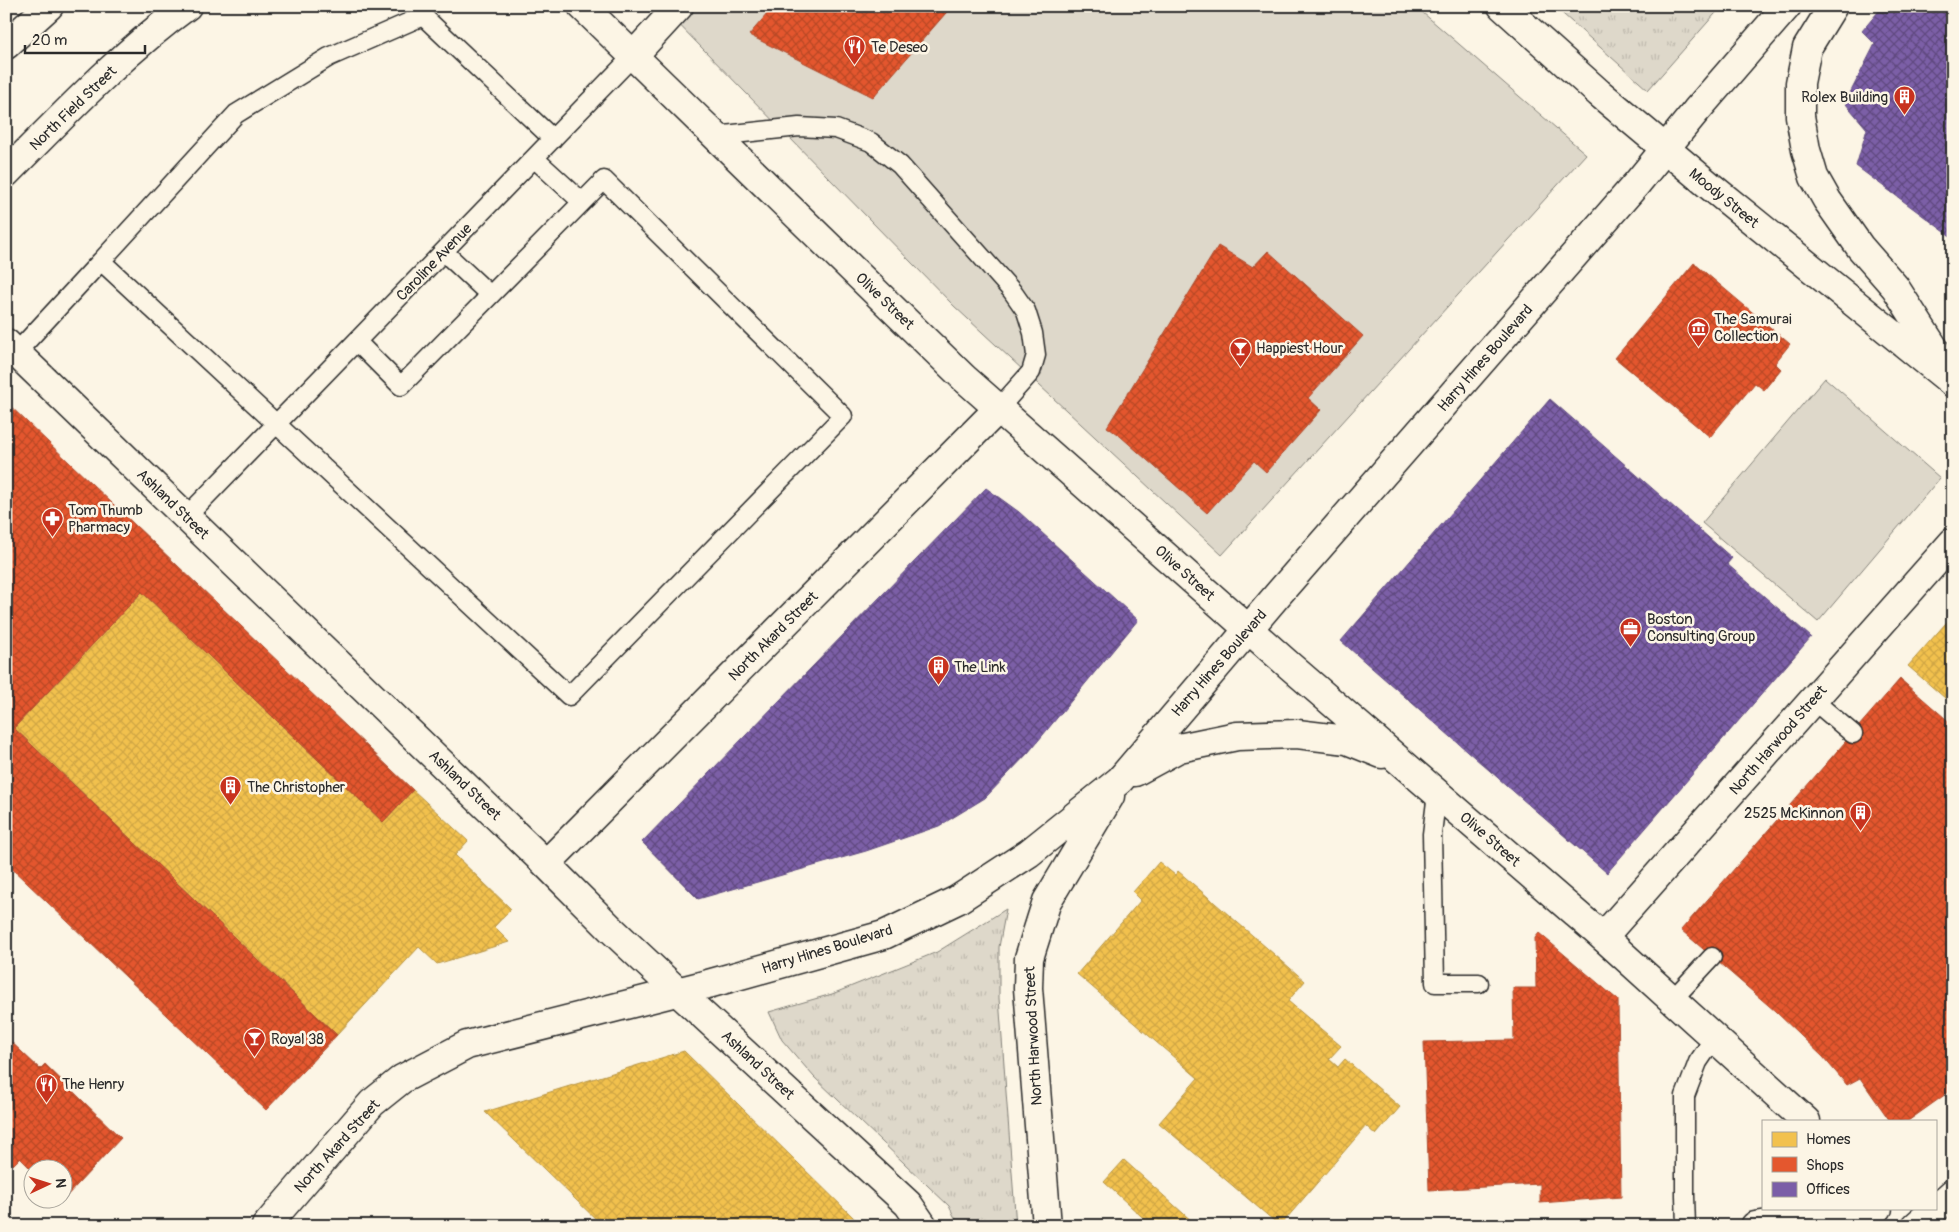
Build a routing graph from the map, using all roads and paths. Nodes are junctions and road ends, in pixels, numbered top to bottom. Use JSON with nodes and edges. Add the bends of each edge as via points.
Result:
{"nodes":[{"id":1,"x":49,"y":6,"type":"edge"},
{"id":2,"x":187,"y":6,"type":"edge"},
{"id":3,"x":582,"y":6,"type":"edge"},
{"id":4,"x":680,"y":6,"type":"edge"},
{"id":5,"x":1502,"y":6,"type":"edge"},
{"id":6,"x":1787,"y":6,"type":"edge"},
{"id":7,"x":1833,"y":6,"type":"edge"},
{"id":8,"x":6,"y":46,"type":"edge"},
{"id":9,"x":633,"y":56,"type":"junction"},
{"id":10,"x":715,"y":136,"type":"junction"},
{"id":11,"x":553,"y":139,"type":"junction"},
{"id":12,"x":1665,"y":149,"type":"junction"},
{"id":13,"x":534,"y":158,"type":"junction"},
{"id":14,"x":6,"y":173,"type":"edge"},
{"id":15,"x":581,"y":201,"type":"junction"},
{"id":16,"x":444,"y":252,"type":"junction"},
{"id":17,"x":101,"y":261,"type":"junction"},
{"id":18,"x":490,"y":295,"type":"junction"},
{"id":19,"x":356,"y":342,"type":"junction"},
{"id":20,"x":11,"y":348,"type":"edge"},
{"id":21,"x":1953,"y":378,"type":"edge"},
{"id":22,"x":1953,"y":383,"type":"edge"},
{"id":23,"x":999,"y":408,"type":"junction"},
{"id":24,"x":277,"y":424,"type":"junction"},
{"id":25,"x":186,"y":517,"type":"junction"},
{"id":26,"x":1953,"y":542,"type":"edge"},
{"id":27,"x":1248,"y":629,"type":"junction"},
{"id":28,"x":1813,"y":700,"type":"junction"},
{"id":29,"x":1853,"y":734,"type":"dead end"},
{"id":30,"x":1402,"y":762,"type":"junction"},
{"id":31,"x":1120,"y":780,"type":"junction"},
{"id":32,"x":1437,"y":793,"type":"junction"},
{"id":33,"x":546,"y":864,"type":"junction"},
{"id":34,"x":1603,"y":937,"type":"junction"},
{"id":35,"x":1712,"y":957,"type":"dead end"},
{"id":36,"x":1479,"y":983,"type":"dead end"},
{"id":37,"x":677,"y":991,"type":"junction"},
{"id":38,"x":1673,"y":999,"type":"junction"},
{"id":39,"x":1715,"y":1037,"type":"junction"},
{"id":40,"x":467,"y":1045,"type":"joint"},
{"id":41,"x":1805,"y":1120,"type":"edge"},
{"id":42,"x":1932,"y":1210,"type":"edge"},
{"id":43,"x":1863,"y":1213,"type":"edge"},
{"id":44,"x":266,"y":1226,"type":"edge"},
{"id":45,"x":924,"y":1226,"type":"edge"},
{"id":46,"x":1047,"y":1226,"type":"edge"},
{"id":47,"x":1686,"y":1226,"type":"edge"},
{"id":48,"x":1755,"y":1226,"type":"edge"},
{"id":49,"x":1916,"y":1226,"type":"edge"}],
"edges":[{"from":1,"to":8,"type":"main road"},
{"from":2,"to":14,"type":"main road","name":"North Field Street","via":[[92,88]]},
{"from":3,"to":9,"type":"main road","name":"Olive Street"},
{"from":4,"to":9,"type":"main road","name":"Caroline Avenue"},
{"from":5,"to":12,"type":"main road","name":"Moody Street"},
{"from":6,"to":12,"type":"main road","name":"Harry Hines Boulevard"},
{"from":7,"to":21,"type":"main road","via":[[1808,48],[1800,82],[1800,116],[1814,177],[1860,247],[1894,287]]},
{"from":9,"to":10,"type":"main road","name":"Olive Street"},
{"from":9,"to":11,"type":"lane","name":"Caroline Avenue"},
{"from":10,"to":23,"type":"main road","name":"Olive Street","via":[[964,378]]},
{"from":10,"to":23,"type":"lane","via":[[799,127],[836,129],[871,142],[900,165],[1026,310],[1036,355],[1031,372]]},
{"from":11,"to":13,"type":"lane","name":"Caroline Avenue"},
{"from":11,"to":17,"type":"lane","via":[[423,16],[329,58],[236,114]]},
{"from":12,"to":22,"type":"main road","name":"Moody Street"},
{"from":12,"to":27,"type":"main road","name":"Harry Hines Boulevard"},
{"from":13,"to":15,"type":"lane"},
{"from":13,"to":16,"type":"lane","name":"Caroline Avenue"},
{"from":15,"to":18,"type":"lane"},
{"from":15,"to":24,"type":"lane","via":[[604,180],[843,416],[569,696]]},
{"from":16,"to":18,"type":"lane"},
{"from":16,"to":19,"type":"lane","name":"Caroline Avenue"},
{"from":17,"to":20,"type":"lane"},
{"from":17,"to":24,"type":"lane"},
{"from":18,"to":19,"type":"lane","via":[[402,386]]},
{"from":19,"to":24,"type":"lane","name":"Caroline Avenue"},
{"from":20,"to":25,"type":"main road","name":"Ashland Street"},
{"from":23,"to":27,"type":"main road","name":"Olive Street"},
{"from":23,"to":33,"type":"main road","name":"North Akard Street"},
{"from":24,"to":25,"type":"lane","name":"Caroline Avenue"},
{"from":25,"to":33,"type":"main road","name":"Ashland Street"},
{"from":26,"to":28,"type":"main road","name":"North Harwood Street"},
{"from":27,"to":30,"type":"main road","name":"Olive Street"},
{"from":27,"to":31,"type":"main road","name":"Harry Hines Boulevard"},
{"from":28,"to":29,"type":"lane"},
{"from":28,"to":34,"type":"main road","name":"North Harwood Street"},
{"from":30,"to":31,"type":"main road","via":[[1347,740],[1297,734],[1237,736],[1179,748]]},
{"from":30,"to":32,"type":"main road","name":"Olive Street"},
{"from":31,"to":37,"type":"main road","name":"Harry Hines Boulevard","via":[[1029,853],[957,900],[884,935]]},
{"from":31,"to":46,"type":"main road","name":"North Harwood Street","via":[[1047,901],[1029,958],[1028,988]]},
{"from":32,"to":34,"type":"main road","name":"Olive Street"},
{"from":32,"to":36,"type":"lane","via":[[1432,834],[1435,983]]},
{"from":33,"to":37,"type":"main road","name":"Ashland Street"},
{"from":34,"to":38,"type":"main road","name":"Olive Street"},
{"from":35,"to":38,"type":"lane"},
{"from":37,"to":40,"type":"main road","name":"Harry Hines Boulevard"},
{"from":37,"to":45,"type":"main road","name":"Ashland Street","via":[[908,1204]]},
{"from":38,"to":39,"type":"main road","name":"Olive Street"},
{"from":39,"to":41,"type":"main road","name":"Olive Street"},
{"from":39,"to":47,"type":"lane","via":[[1698,1062],[1686,1096]]},
{"from":40,"to":44,"type":"main road","name":"North Akard Street","via":[[402,1079],[372,1103]]},
{"from":42,"to":49,"type":"main road"},
{"from":43,"to":48,"type":"main road"}]}
